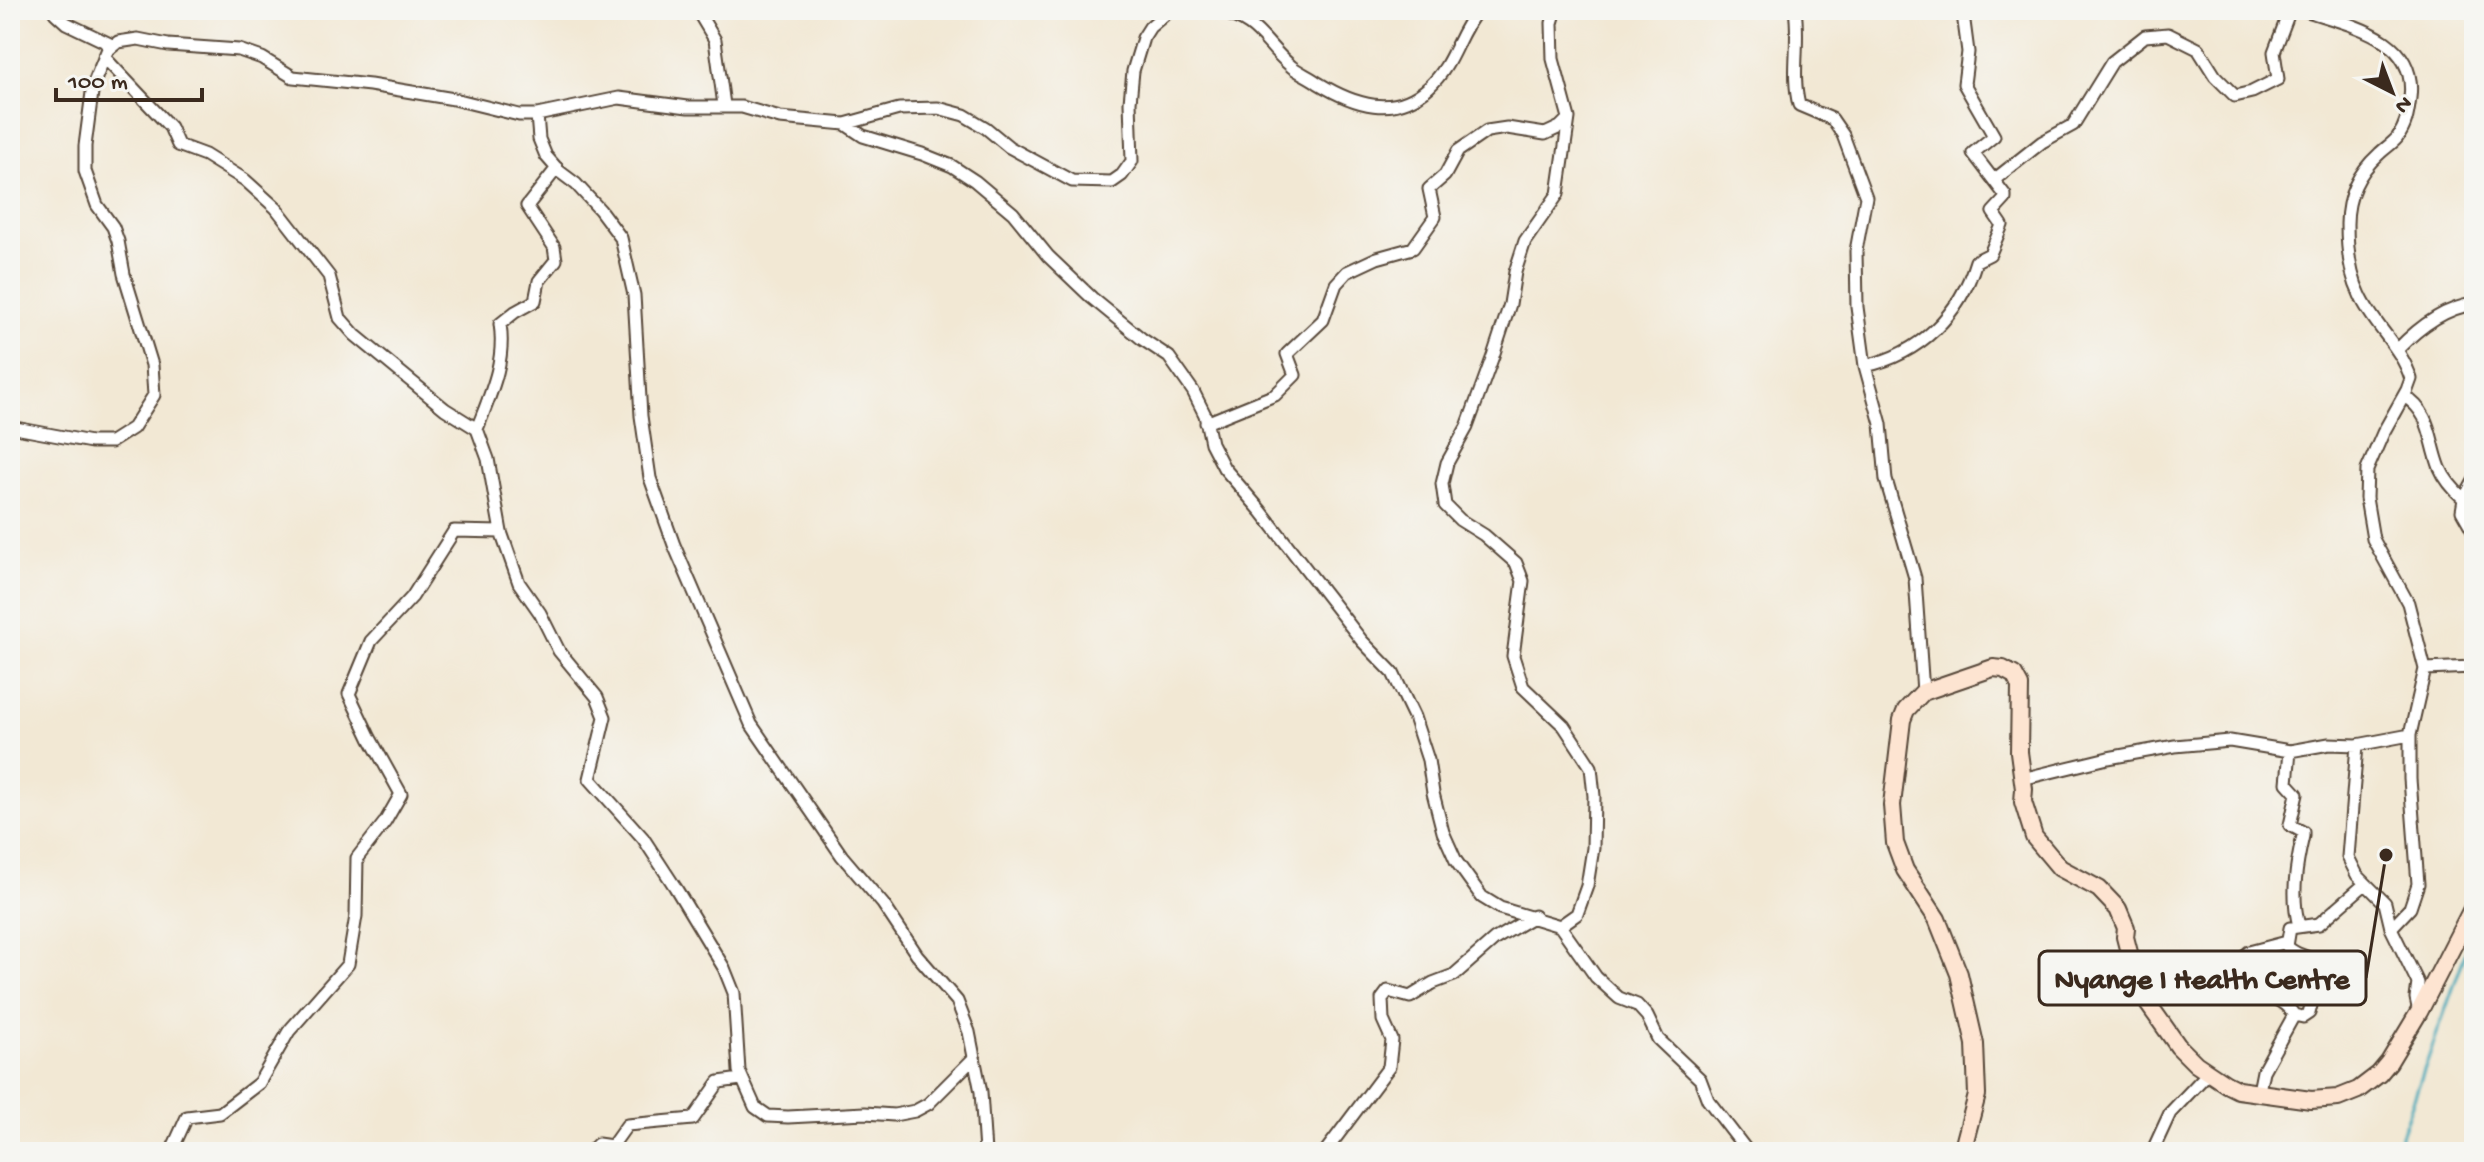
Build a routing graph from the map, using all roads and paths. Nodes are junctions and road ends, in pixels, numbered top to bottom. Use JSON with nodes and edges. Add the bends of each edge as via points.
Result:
{"nodes":[{"id":1,"x":56,"y":10,"type":"edge"},
{"id":2,"x":697,"y":10,"type":"edge"},
{"id":3,"x":1170,"y":10,"type":"edge"},
{"id":4,"x":1215,"y":10,"type":"edge"},
{"id":5,"x":1478,"y":10,"type":"edge"},
{"id":6,"x":1556,"y":10,"type":"edge"},
{"id":7,"x":1795,"y":10,"type":"edge"},
{"id":8,"x":1915,"y":10,"type":"edge"},
{"id":9,"x":1922,"y":10,"type":"edge"},
{"id":10,"x":1958,"y":10,"type":"edge"},
{"id":11,"x":2290,"y":10,"type":"edge"},
{"id":12,"x":2304,"y":10,"type":"edge"},
{"id":13,"x":112,"y":45,"type":"junction"},
{"id":14,"x":104,"y":57,"type":"junction"},
{"id":15,"x":724,"y":105,"type":"junction"},
{"id":16,"x":537,"y":115,"type":"junction"},
{"id":17,"x":1569,"y":118,"type":"junction"},
{"id":18,"x":845,"y":124,"type":"junction"},
{"id":19,"x":557,"y":168,"type":"junction"},
{"id":20,"x":1994,"y":180,"type":"junction"},
{"id":21,"x":2474,"y":304,"type":"edge"},
{"id":22,"x":2397,"y":350,"type":"junction"},
{"id":23,"x":1865,"y":366,"type":"junction"},
{"id":24,"x":2404,"y":396,"type":"junction"},
{"id":25,"x":1206,"y":423,"type":"junction"},
{"id":26,"x":10,"y":427,"type":"edge"},
{"id":27,"x":477,"y":429,"type":"junction"},
{"id":28,"x":2474,"y":481,"type":"edge"},
{"id":29,"x":2464,"y":499,"type":"junction"},
{"id":30,"x":501,"y":532,"type":"junction"},
{"id":31,"x":2474,"y":532,"type":"edge"},
{"id":32,"x":2474,"y":667,"type":"edge"},
{"id":33,"x":2425,"y":669,"type":"junction"},
{"id":34,"x":1923,"y":692,"type":"junction"},
{"id":35,"x":2410,"y":735,"type":"junction"},
{"id":36,"x":2357,"y":745,"type":"junction"},
{"id":37,"x":2290,"y":751,"type":"junction"},
{"id":38,"x":2022,"y":779,"type":"junction"},
{"id":39,"x":2365,"y":884,"type":"junction"},
{"id":40,"x":2474,"y":905,"type":"edge"},
{"id":41,"x":1534,"y":916,"type":"junction"},
{"id":42,"x":1560,"y":926,"type":"junction"},
{"id":43,"x":2299,"y":926,"type":"junction"},
{"id":44,"x":2391,"y":928,"type":"junction"},
{"id":45,"x":2287,"y":942,"type":"junction"},
{"id":46,"x":2419,"y":1012,"type":"junction"},
{"id":47,"x":2294,"y":1015,"type":"junction"},
{"id":48,"x":974,"y":1058,"type":"junction"},
{"id":49,"x":2208,"y":1073,"type":"junction"},
{"id":50,"x":741,"y":1079,"type":"junction"},
{"id":51,"x":2259,"y":1091,"type":"junction"},
{"id":52,"x":171,"y":1152,"type":"edge"},
{"id":53,"x":590,"y":1152,"type":"edge"},
{"id":54,"x":985,"y":1152,"type":"edge"},
{"id":55,"x":1325,"y":1152,"type":"edge"},
{"id":56,"x":1748,"y":1152,"type":"edge"},
{"id":57,"x":1962,"y":1152,"type":"edge"},
{"id":58,"x":2152,"y":1152,"type":"edge"}],
"edges":[{"from":1,"to":13,"type":"street","via":[[66,23]]},
{"from":2,"to":15,"type":"street","via":[[715,40]]},
{"from":3,"to":18,"type":"street","via":[[1143,38],[1130,102],[1132,161],[1112,182],[1063,178],[952,111],[899,109]]},
{"from":4,"to":5,"type":"street","via":[[1247,21],[1295,69],[1332,91],[1358,104],[1383,107],[1417,96],[1445,72]]},
{"from":6,"to":17,"type":"street","via":[[1553,59]]},
{"from":7,"to":23,"type":"street","via":[[1794,85],[1799,105],[1832,119],[1866,197],[1856,251]]},
{"from":8,"to":9,"type":"street"},
{"from":10,"to":20,"type":"street","via":[[1968,52],[1964,84],[1994,136],[1973,153]]},
{"from":11,"to":20,"type":"street","via":[[2274,52],[2278,79],[2235,96],[2198,49],[2168,34],[2145,36],[2112,62],[2073,125]]},
{"from":12,"to":22,"type":"street","via":[[2373,34],[2410,70],[2408,119],[2361,174],[2347,223],[2351,271],[2360,297]]},
{"from":13,"to":14,"type":"street"},
{"from":13,"to":16,"type":"street","via":[[138,39],[239,50],[293,77]]},
{"from":14,"to":26,"type":"street","via":[[93,85],[85,171],[118,241],[152,365],[154,395],[133,428],[111,442]]},
{"from":14,"to":27,"type":"street","via":[[161,116],[178,145],[245,180],[284,217],[329,276],[340,318],[355,335]]},
{"from":15,"to":16,"type":"street","via":[[688,107],[619,98]]},
{"from":15,"to":18,"type":"street","via":[[780,118]]},
{"from":16,"to":19,"type":"street","via":[[541,146]]},
{"from":17,"to":25,"type":"street","via":[[1545,134],[1507,128],[1487,131],[1458,151],[1445,175],[1429,189],[1435,217],[1413,248],[1347,272],[1336,284],[1323,320],[1287,354],[1295,375],[1275,395]]},
{"from":17,"to":42,"type":"street","via":[[1558,194],[1525,241],[1493,356],[1442,484],[1445,505],[1516,563],[1523,581],[1513,656],[1523,687],[1564,726],[1591,767],[1593,848],[1587,886],[1577,914]]},
{"from":18,"to":25,"type":"street","via":[[863,136],[952,166],[975,181],[1013,213],[1092,298],[1169,357],[1193,391]]},
{"from":19,"to":27,"type":"street","via":[[527,206],[554,247],[556,260],[539,281],[535,301],[500,324],[500,364]]},
{"from":19,"to":48,"type":"street","via":[[621,238],[634,295],[650,478],[751,724],[842,856],[957,1001]]},
{"from":20,"to":23,"type":"street","via":[[2005,195],[1993,212],[2002,225],[1990,254],[1976,261],[1967,289],[1913,348]]},
{"from":21,"to":22,"type":"street","via":[[2441,314]]},
{"from":22,"to":24,"type":"street","via":[[2411,379]]},
{"from":23,"to":34,"type":"street","via":[[1881,424],[1886,480],[1915,578]]},
{"from":24,"to":29,"type":"street","via":[[2418,405],[2441,470]]},
{"from":24,"to":33,"type":"street","via":[[2367,470],[2366,498],[2373,539],[2408,603]]},
{"from":25,"to":41,"type":"street","via":[[1224,468],[1393,673],[1414,717],[1443,832],[1456,861],[1482,897],[1500,908]]},
{"from":27,"to":30,"type":"street"},
{"from":28,"to":29,"type":"street"},
{"from":29,"to":31,"type":"street","via":[[2462,511]]},
{"from":30,"to":50,"type":"street","via":[[519,583],[559,651],[597,697],[605,717],[590,779],[643,838],[724,968],[734,993]]},
{"from":30,"to":52,"type":"street","via":[[454,531],[412,597],[371,641],[349,694],[401,794],[357,858],[348,964],[289,1031],[259,1083],[220,1113],[187,1117]]},
{"from":32,"to":33,"type":"street"},
{"from":33,"to":35,"type":"street"},
{"from":34,"to":38,"type":"main road","via":[[1993,668],[2014,675],[2021,692]]},
{"from":34,"to":57,"type":"main road","via":[[1902,720],[1892,805],[1895,843],[1905,870],[1937,919],[1959,974],[1975,1044],[1977,1095]]},
{"from":35,"to":36,"type":"street"},
{"from":35,"to":44,"type":"street","via":[[2418,884],[2410,908]]},
{"from":36,"to":37,"type":"street"},
{"from":36,"to":39,"type":"street","via":[[2348,857]]},
{"from":37,"to":38,"type":"street","via":[[2230,741],[2201,743]]},
{"from":37,"to":43,"type":"street","via":[[2287,783],[2297,794],[2290,825],[2303,832],[2294,872]]},
{"from":38,"to":49,"type":"main road","via":[[2025,814],[2034,837],[2060,868],[2099,889],[2118,909],[2149,1005],[2178,1046]]},
{"from":39,"to":43,"type":"street","via":[[2319,924]]},
{"from":39,"to":44,"type":"street","via":[[2385,903]]},
{"from":40,"to":46,"type":"main road"},
{"from":41,"to":42,"type":"street"},
{"from":41,"to":55,"type":"street","via":[[1495,939],[1454,975],[1410,997],[1388,991],[1382,999],[1383,1020],[1392,1040],[1389,1067]]},
{"from":42,"to":56,"type":"street","via":[[1596,977],[1619,998],[1637,1005],[1658,1039],[1700,1079],[1708,1100]]},
{"from":43,"to":45,"type":"street","via":[[2290,928]]},
{"from":44,"to":46,"type":"street","via":[[2418,983]]},
{"from":45,"to":47,"type":"street","via":[[2292,953],[2315,962],[2307,989],[2313,998],[2309,1013]]},
{"from":45,"to":47,"type":"street","via":[[2242,958],[2248,987],[2260,997],[2279,1000]]},
{"from":46,"to":51,"type":"main road","via":[[2384,1069],[2351,1094],[2321,1100]]},
{"from":47,"to":51,"type":"street","via":[[2263,1071]]},
{"from":48,"to":50,"type":"street","via":[[928,1104],[894,1115],[768,1116],[755,1107]]},
{"from":48,"to":54,"type":"street"},
{"from":49,"to":51,"type":"main road","via":[[2238,1090]]},
{"from":49,"to":58,"type":"street","via":[[2170,1113]]},
{"from":50,"to":53,"type":"street","via":[[719,1082],[693,1119],[627,1125],[612,1146],[598,1144]]}]}
